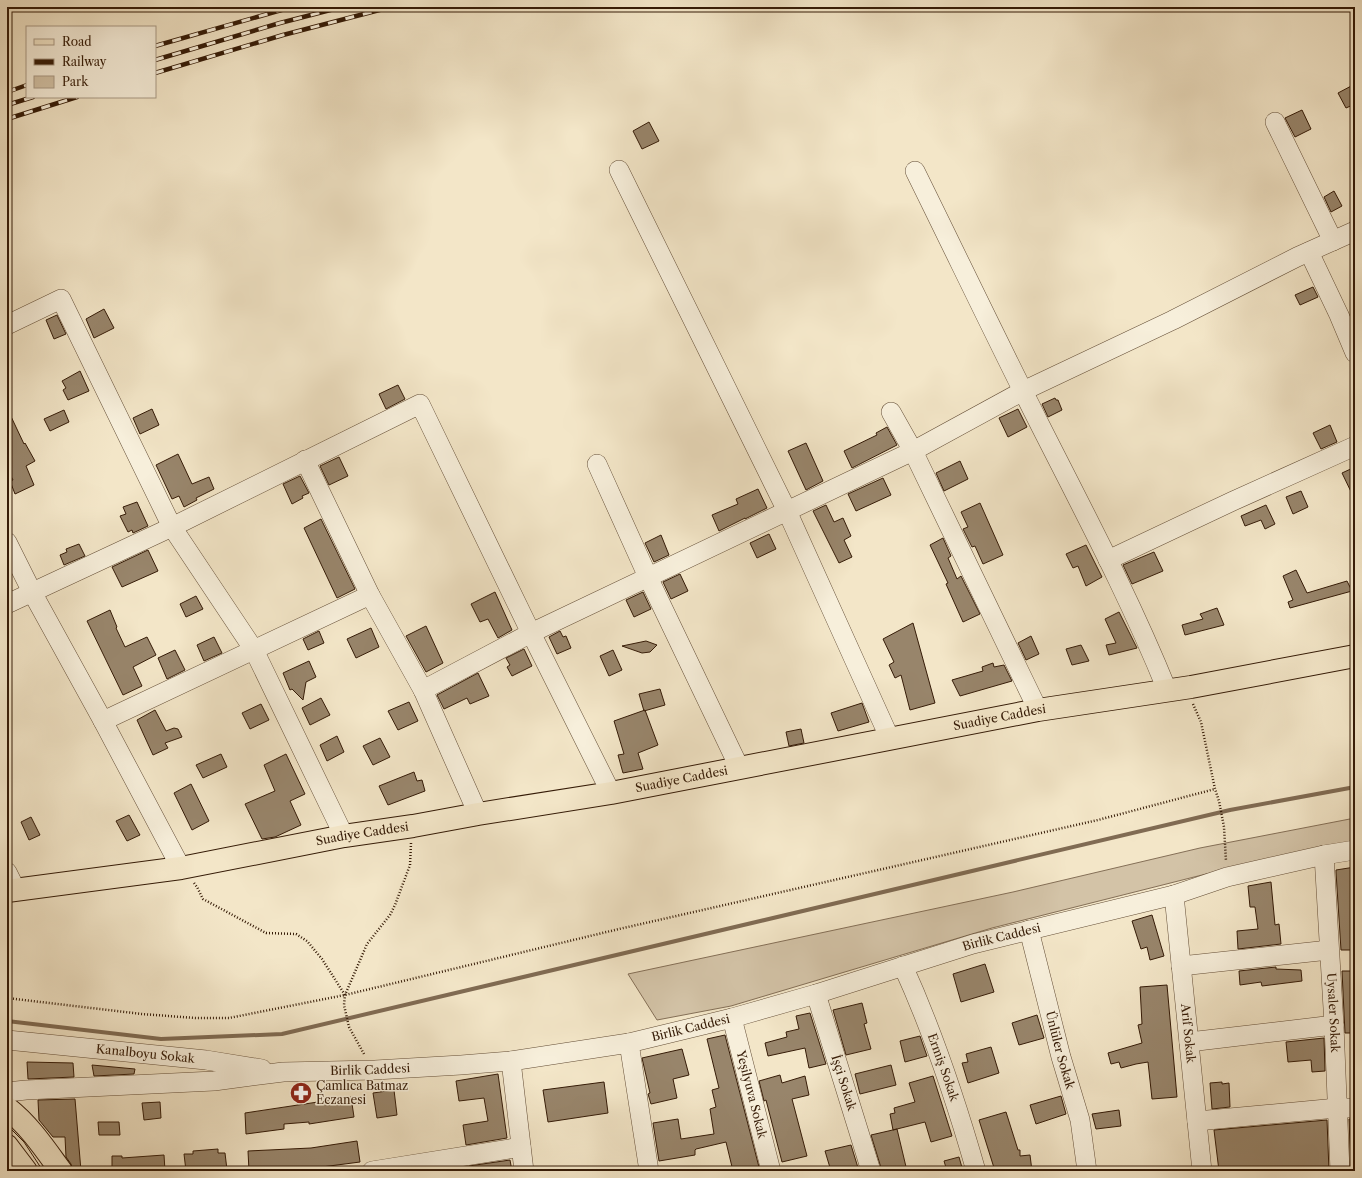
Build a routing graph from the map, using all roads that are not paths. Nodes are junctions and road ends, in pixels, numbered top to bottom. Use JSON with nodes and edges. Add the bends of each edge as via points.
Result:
{"nodes":[{"id":1,"x":1275,"y":122,"type":"dead end"},
{"id":2,"x":619,"y":170,"type":"dead end"},
{"id":3,"x":915,"y":171,"type":"dead end"},
{"id":4,"x":1355,"y":231,"type":"edge"},
{"id":5,"x":1333,"y":241,"type":"junction"},
{"id":6,"x":1309,"y":252,"type":"junction"},
{"id":7,"x":7,"y":325,"type":"edge"},
{"id":8,"x":1355,"y":353,"type":"edge"},
{"id":9,"x":1023,"y":391,"type":"junction"},
{"id":10,"x":891,"y":412,"type":"dead end"},
{"id":11,"x":1355,"y":446,"type":"edge"},
{"id":12,"x":913,"y":451,"type":"junction"},
{"id":13,"x":305,"y":460,"type":"junction"},
{"id":14,"x":597,"y":464,"type":"dead end"},
{"id":15,"x":788,"y":511,"type":"junction"},
{"id":16,"x":172,"y":527,"type":"junction"},
{"id":17,"x":7,"y":542,"type":"edge"},
{"id":18,"x":1108,"y":560,"type":"junction"},
{"id":19,"x":648,"y":577,"type":"junction"},
{"id":20,"x":32,"y":592,"type":"junction"},
{"id":21,"x":370,"y":595,"type":"junction"},
{"id":22,"x":7,"y":604,"type":"edge"},
{"id":23,"x":531,"y":633,"type":"junction"},
{"id":24,"x":254,"y":650,"type":"junction"},
{"id":25,"x":1355,"y":656,"type":"edge"},
{"id":26,"x":422,"y":690,"type":"junction"},
{"id":27,"x":1167,"y":690,"type":"junction"},
{"id":28,"x":1038,"y":710,"type":"junction"},
{"id":29,"x":103,"y":721,"type":"junction"},
{"id":30,"x":890,"y":738,"type":"junction"},
{"id":31,"x":740,"y":767,"type":"junction"},
{"id":32,"x":611,"y":793,"type":"junction"},
{"id":33,"x":478,"y":814,"type":"junction"},
{"id":34,"x":344,"y":836,"type":"junction"},
{"id":35,"x":1355,"y":850,"type":"edge"},
{"id":36,"x":1324,"y":855,"type":"junction"},
{"id":37,"x":181,"y":868,"type":"junction"},
{"id":38,"x":9,"y":884,"type":"edge"},
{"id":39,"x":1174,"y":895,"type":"junction"},
{"id":40,"x":1029,"y":930,"type":"junction"},
{"id":41,"x":1329,"y":950,"type":"junction"},
{"id":42,"x":903,"y":966,"type":"junction"},
{"id":43,"x":1181,"y":966,"type":"junction"},
{"id":44,"x":816,"y":994,"type":"junction"},
{"id":45,"x":732,"y":1018,"type":"junction"},
{"id":46,"x":1334,"y":1025,"type":"junction"},
{"id":47,"x":7,"y":1040,"type":"edge"},
{"id":48,"x":1189,"y":1042,"type":"junction"},
{"id":49,"x":629,"y":1043,"type":"junction"},
{"id":50,"x":511,"y":1061,"type":"junction"},
{"id":51,"x":284,"y":1072,"type":"junction"},
{"id":52,"x":7,"y":1092,"type":"edge"},
{"id":53,"x":7,"y":1108,"type":"edge"},
{"id":54,"x":1346,"y":1108,"type":"edge"},
{"id":55,"x":1197,"y":1121,"type":"junction"},
{"id":56,"x":7,"y":1146,"type":"edge"},
{"id":57,"x":521,"y":1148,"type":"junction"},
{"id":58,"x":26,"y":1171,"type":"edge"},
{"id":59,"x":61,"y":1171,"type":"edge"},
{"id":60,"x":372,"y":1171,"type":"edge"},
{"id":61,"x":524,"y":1171,"type":"edge"},
{"id":62,"x":649,"y":1171,"type":"edge"},
{"id":63,"x":771,"y":1171,"type":"edge"},
{"id":64,"x":871,"y":1171,"type":"edge"},
{"id":65,"x":976,"y":1171,"type":"edge"},
{"id":66,"x":1087,"y":1171,"type":"edge"},
{"id":67,"x":1201,"y":1171,"type":"edge"},
{"id":68,"x":1340,"y":1171,"type":"edge"}],
"edges":[{"from":1,"to":5,"type":"street"},
{"from":2,"to":15,"type":"street"},
{"from":3,"to":9,"type":"street"},
{"from":4,"to":5,"type":"street"},
{"from":5,"to":6,"type":"street"},
{"from":6,"to":8,"type":"street"},
{"from":6,"to":9,"type":"street"},
{"from":7,"to":16,"type":"street","via":[[61,299]]},
{"from":9,"to":12,"type":"street"},
{"from":9,"to":18,"type":"street"},
{"from":10,"to":12,"type":"street"},
{"from":11,"to":18,"type":"street"},
{"from":12,"to":15,"type":"street"},
{"from":12,"to":28,"type":"street"},
{"from":13,"to":16,"type":"street"},
{"from":13,"to":21,"type":"street"},
{"from":13,"to":23,"type":"street","via":[[420,404]]},
{"from":14,"to":19,"type":"street"},
{"from":15,"to":19,"type":"street"},
{"from":15,"to":30,"type":"street"},
{"from":16,"to":20,"type":"street"},
{"from":16,"to":24,"type":"street"},
{"from":17,"to":20,"type":"street"},
{"from":18,"to":27,"type":"street"},
{"from":19,"to":23,"type":"street"},
{"from":19,"to":31,"type":"street"},
{"from":20,"to":22,"type":"street"},
{"from":20,"to":29,"type":"street"},
{"from":21,"to":24,"type":"street"},
{"from":21,"to":26,"type":"street"},
{"from":23,"to":26,"type":"street"},
{"from":23,"to":32,"type":"street"},
{"from":24,"to":29,"type":"street"},
{"from":24,"to":34,"type":"street"},
{"from":25,"to":27,"type":"main road","name":"Suadiye Caddesi","via":[[1191,688]]},
{"from":26,"to":33,"type":"street"},
{"from":27,"to":28,"type":"main road","name":"Suadiye Caddesi"},
{"from":28,"to":30,"type":"main road","name":"Suadiye Caddesi"},
{"from":29,"to":37,"type":"street"},
{"from":30,"to":31,"type":"main road","name":"Suadiye Caddesi"},
{"from":31,"to":32,"type":"main road","name":"Suadiye Caddesi"},
{"from":32,"to":33,"type":"main road","name":"Suadiye Caddesi"},
{"from":33,"to":34,"type":"main road","name":"Suadiye Caddesi"},
{"from":34,"to":37,"type":"main road","name":"Suadiye Caddesi"},
{"from":35,"to":36,"type":"street","name":"Birlik Caddesi"},
{"from":36,"to":39,"type":"street","name":"Birlik Caddesi","via":[[1227,877]]},
{"from":36,"to":41,"type":"street","name":"Uysaler Sokak"},
{"from":37,"to":38,"type":"main road","name":"Suadiye Caddesi"},
{"from":39,"to":40,"type":"street","name":"Birlik Caddesi"},
{"from":39,"to":43,"type":"street","name":"Arif Sokak"},
{"from":40,"to":42,"type":"street","name":"Birlik Caddesi"},
{"from":40,"to":66,"type":"street","name":"Ünlüler Sokak","via":[[1080,1120]]},
{"from":41,"to":43,"type":"street"},
{"from":41,"to":46,"type":"street","name":"Uysaler Sokak"},
{"from":42,"to":44,"type":"street","name":"Birlik Caddesi"},
{"from":42,"to":65,"type":"street","name":"Ermiş Sokak","via":[[922,1009],[958,1107]]},
{"from":43,"to":48,"type":"street","name":"Arif Sokak"},
{"from":44,"to":45,"type":"street","name":"Birlik Caddesi"},
{"from":44,"to":64,"type":"street","name":"İşçi Sokak"},
{"from":45,"to":49,"type":"street","name":"Birlik Caddesi"},
{"from":45,"to":63,"type":"street","name":"Yeşilyuva Sokak"},
{"from":46,"to":48,"type":"street"},
{"from":46,"to":54,"type":"street","name":"Uysaler Sokak"},
{"from":47,"to":51,"type":"street","name":"Kanalboyu Sokak","via":[[206,1060]]},
{"from":48,"to":55,"type":"street","name":"Arif Sokak"},
{"from":49,"to":50,"type":"street","name":"Birlik Caddesi"},
{"from":49,"to":62,"type":"street"},
{"from":50,"to":51,"type":"street","name":"Birlik Caddesi","via":[[374,1070]]},
{"from":50,"to":57,"type":"street"},
{"from":51,"to":52,"type":"street","name":"Birlik Caddesi","via":[[214,1081]]},
{"from":53,"to":59,"type":"main road","via":[[20,1118]]},
{"from":54,"to":55,"type":"street"},
{"from":54,"to":68,"type":"street","name":"Uysaler Sokak"},
{"from":55,"to":67,"type":"street","name":"Arif Sokak"},
{"from":56,"to":58,"type":"main road"},
{"from":57,"to":60,"type":"street"},
{"from":57,"to":61,"type":"street"}]}
